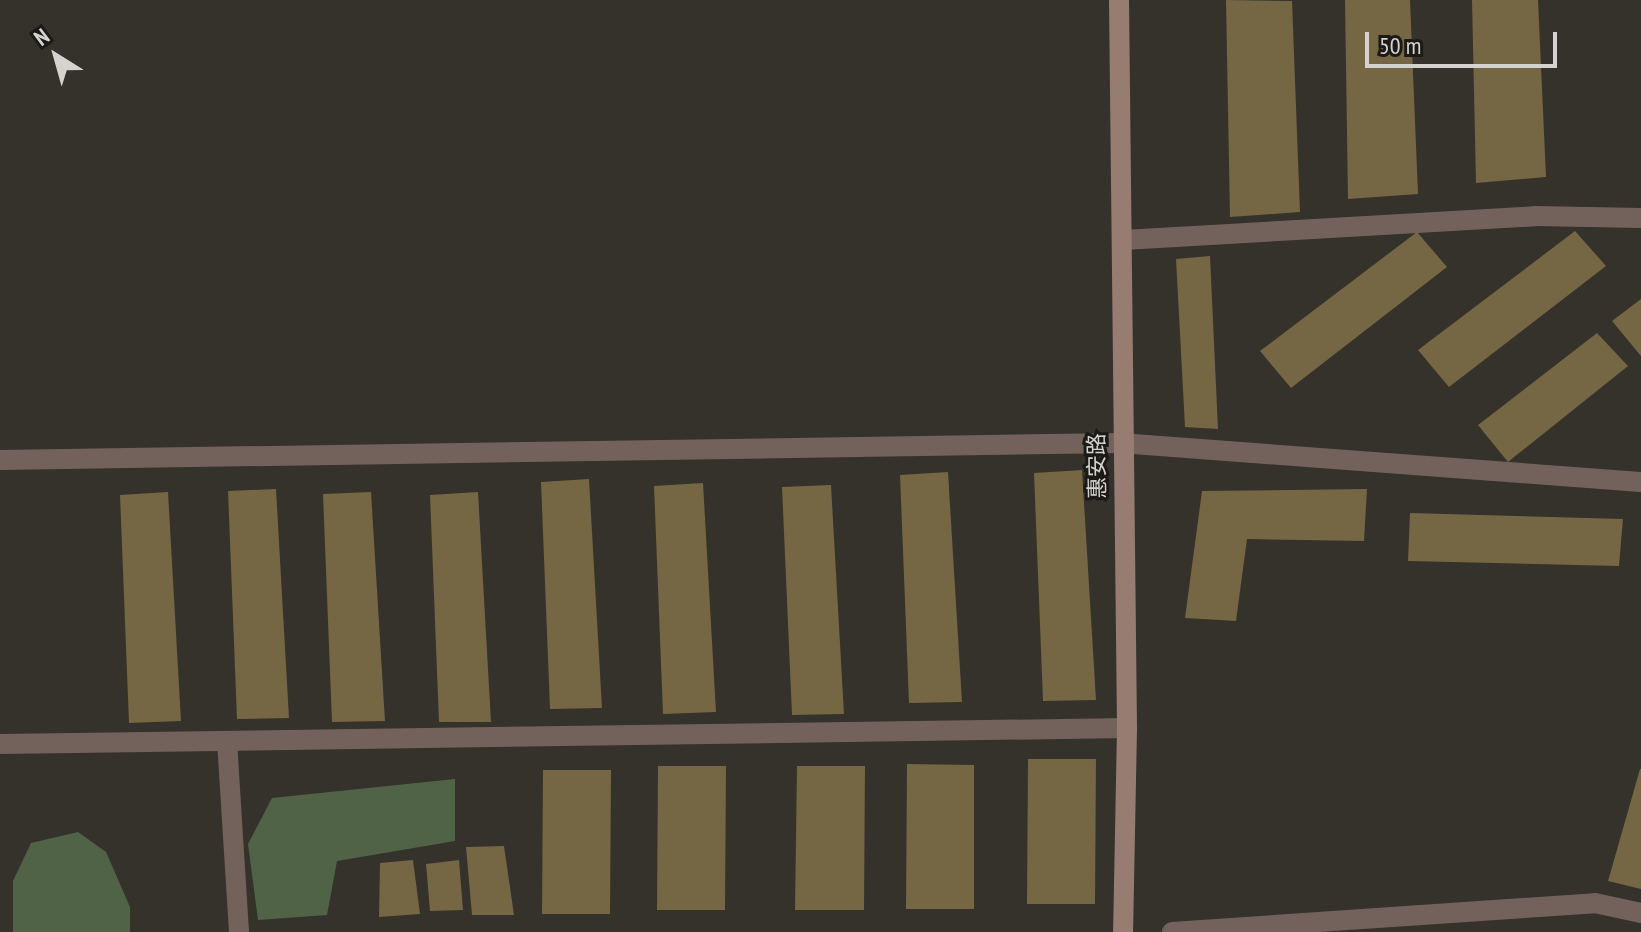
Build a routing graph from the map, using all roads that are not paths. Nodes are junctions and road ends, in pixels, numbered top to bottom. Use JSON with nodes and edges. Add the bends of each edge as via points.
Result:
{"nodes":[{"id":1,"x":1119,"y":0,"type":"edge"},
{"id":2,"x":1641,"y":218,"type":"edge"},
{"id":3,"x":1123,"y":240,"type":"junction"},
{"id":4,"x":1120,"y":443,"type":"junction"},
{"id":5,"x":0,"y":460,"type":"edge"},
{"id":6,"x":1641,"y":482,"type":"edge"},
{"id":7,"x":1127,"y":728,"type":"junction"},
{"id":8,"x":227,"y":741,"type":"junction"},
{"id":9,"x":0,"y":744,"type":"edge"},
{"id":10,"x":1641,"y":913,"type":"edge"},
{"id":11,"x":239,"y":932,"type":"edge"},
{"id":12,"x":1123,"y":932,"type":"edge"},
{"id":13,"x":1172,"y":932,"type":"edge"}],
"edges":[{"from":1,"to":3,"type":"street","name":"惠安路"},
{"from":2,"to":3,"type":"street","via":[[1535,216]]},
{"from":3,"to":4,"type":"street","name":"惠安路"},
{"from":4,"to":5,"type":"street"},
{"from":4,"to":6,"type":"street"},
{"from":4,"to":7,"type":"street","name":"惠安路"},
{"from":7,"to":8,"type":"street"},
{"from":7,"to":12,"type":"street","name":"惠安路"},
{"from":8,"to":9,"type":"street"},
{"from":8,"to":11,"type":"street"},
{"from":10,"to":13,"type":"street","via":[[1595,903]]}]}
